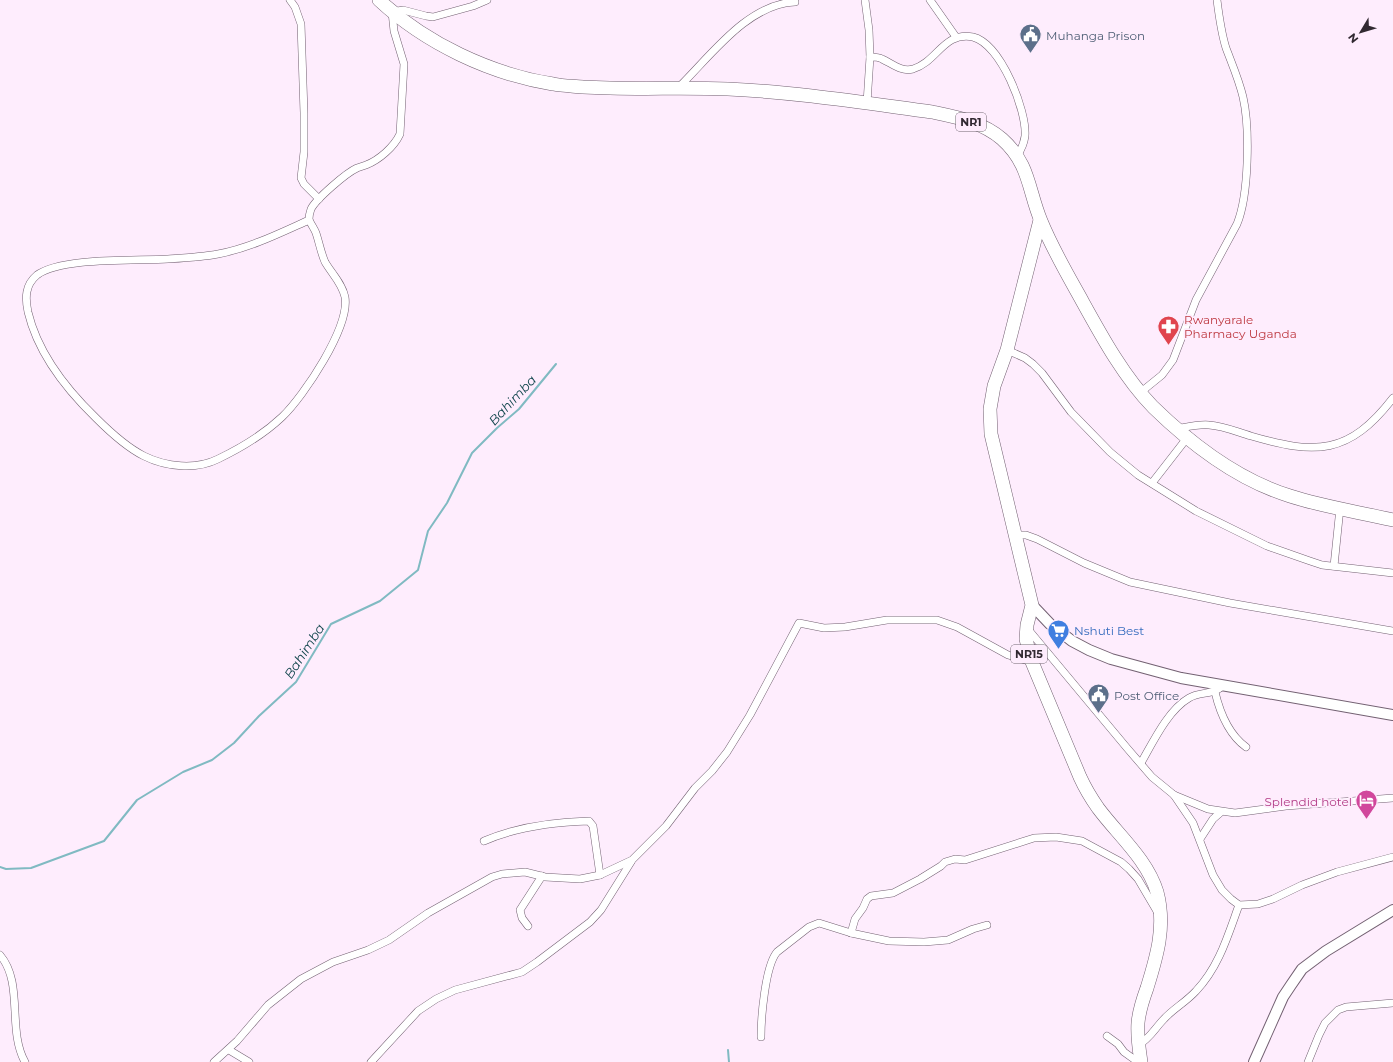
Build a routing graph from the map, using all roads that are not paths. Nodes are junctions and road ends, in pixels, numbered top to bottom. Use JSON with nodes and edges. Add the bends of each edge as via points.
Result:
{"nodes":[{"id":1,"x":290,"y":0,"type":"edge"},
{"id":2,"x":379,"y":0,"type":"edge"},
{"id":3,"x":487,"y":0,"type":"edge"},
{"id":4,"x":865,"y":0,"type":"edge"},
{"id":5,"x":930,"y":0,"type":"edge"},
{"id":6,"x":1217,"y":0,"type":"edge"},
{"id":7,"x":795,"y":2,"type":"dead end"},
{"id":8,"x":392,"y":12,"type":"junction"},
{"id":9,"x":956,"y":37,"type":"junction"},
{"id":10,"x":870,"y":57,"type":"junction"},
{"id":11,"x":678,"y":88,"type":"junction"},
{"id":12,"x":867,"y":103,"type":"junction"},
{"id":13,"x":1017,"y":156,"type":"junction"},
{"id":14,"x":319,"y":199,"type":"junction"},
{"id":15,"x":309,"y":220,"type":"junction"},
{"id":16,"x":1040,"y":220,"type":"junction"},
{"id":17,"x":1007,"y":350,"type":"junction"},
{"id":18,"x":1141,"y":392,"type":"junction"},
{"id":19,"x":1393,"y":398,"type":"edge"},
{"id":20,"x":1176,"y":429,"type":"junction"},
{"id":21,"x":1187,"y":438,"type":"junction"},
{"id":22,"x":1152,"y":483,"type":"junction"},
{"id":23,"x":1340,"y":508,"type":"junction"},
{"id":24,"x":1393,"y":520,"type":"edge"},
{"id":25,"x":1015,"y":535,"type":"junction"},
{"id":26,"x":1334,"y":566,"type":"junction"},
{"id":27,"x":1393,"y":573,"type":"edge"},
{"id":28,"x":1032,"y":605,"type":"junction"},
{"id":29,"x":1027,"y":628,"type":"junction"},
{"id":30,"x":1393,"y":630,"type":"edge"},
{"id":31,"x":1032,"y":662,"type":"junction"},
{"id":32,"x":1224,"y":685,"type":"junction"},
{"id":33,"x":1215,"y":692,"type":"junction"},
{"id":34,"x":1393,"y":715,"type":"edge"},
{"id":35,"x":1246,"y":747,"type":"dead end"},
{"id":36,"x":1141,"y":763,"type":"junction"},
{"id":37,"x":1174,"y":795,"type":"junction"},
{"id":38,"x":1393,"y":798,"type":"edge"},
{"id":39,"x":1221,"y":812,"type":"junction"},
{"id":40,"x":1200,"y":839,"type":"junction"},
{"id":41,"x":484,"y":841,"type":"dead end"},
{"id":42,"x":1393,"y":857,"type":"edge"},
{"id":43,"x":632,"y":860,"type":"junction"},
{"id":44,"x":600,"y":875,"type":"junction"},
{"id":45,"x":542,"y":876,"type":"junction"},
{"id":46,"x":1239,"y":905,"type":"junction"},
{"id":47,"x":1393,"y":910,"type":"edge"},
{"id":48,"x":1161,"y":919,"type":"junction"},
{"id":49,"x":987,"y":925,"type":"dead end"},
{"id":50,"x":528,"y":926,"type":"dead end"},
{"id":51,"x":851,"y":933,"type":"junction"},
{"id":52,"x":0,"y":955,"type":"edge"},
{"id":53,"x":1393,"y":1003,"type":"edge"},
{"id":54,"x":1108,"y":1036,"type":"dead end"},
{"id":55,"x":761,"y":1037,"type":"dead end"},
{"id":56,"x":1138,"y":1045,"type":"junction"},
{"id":57,"x":229,"y":1050,"type":"junction"},
{"id":58,"x":25,"y":1062,"type":"edge"},
{"id":59,"x":214,"y":1062,"type":"edge"},
{"id":60,"x":249,"y":1062,"type":"edge"},
{"id":61,"x":371,"y":1062,"type":"edge"},
{"id":62,"x":1138,"y":1062,"type":"edge"},
{"id":63,"x":1141,"y":1062,"type":"edge"},
{"id":64,"x":1254,"y":1062,"type":"edge"},
{"id":65,"x":1308,"y":1062,"type":"edge"}],
"edges":[{"from":1,"to":14,"type":"street","via":[[301,24],[304,152],[301,178]]},
{"from":2,"to":8,"type":"highway","number":"NR1"},
{"from":3,"to":8,"type":"street","via":[[433,17],[403,10]]},
{"from":4,"to":10,"type":"street"},
{"from":5,"to":9,"type":"street"},
{"from":6,"to":18,"type":"street","via":[[1226,47],[1241,88],[1246,116],[1248,150],[1242,213],[1196,300],[1173,360],[1162,375]]},
{"from":7,"to":11,"type":"street","via":[[768,8],[746,21]]},
{"from":8,"to":11,"type":"highway","number":"NR1","via":[[413,29],[437,43],[485,65],[521,77],[553,84],[602,88]]},
{"from":8,"to":14,"type":"street","via":[[394,30],[404,64],[400,134],[395,143],[380,156],[356,168]]},
{"from":9,"to":10,"type":"street","via":[[926,62],[912,69],[903,69],[880,58]]},
{"from":9,"to":13,"type":"street","via":[[974,37],[998,58],[1005,69],[1018,100],[1025,126],[1024,144]]},
{"from":10,"to":12,"type":"street"},
{"from":11,"to":12,"type":"highway","number":"NR1","via":[[729,89]]},
{"from":12,"to":13,"type":"highway","number":"NR1","via":[[932,112],[983,126],[1003,140]]},
{"from":13,"to":16,"type":"highway","number":"NR1","via":[[1026,173]]},
{"from":14,"to":15,"type":"street","via":[[312,209]]},
{"from":15,"to":15,"type":"street","via":[[324,260],[339,282],[346,300],[341,325],[312,379],[283,416],[259,436],[216,461],[193,466],[162,463],[143,456],[107,430],[70,392],[38,342],[27,305],[26,289],[30,282],[45,270],[90,262],[217,254],[268,239]]},
{"from":16,"to":17,"type":"highway","number":"NR15"},
{"from":16,"to":18,"type":"highway","number":"NR1","via":[[1097,327]]},
{"from":17,"to":22,"type":"street","via":[[1033,364],[1099,443],[1122,463]]},
{"from":17,"to":25,"type":"highway","number":"NR15","via":[[994,386],[990,420],[994,451]]},
{"from":18,"to":20,"type":"highway","number":"NR1"},
{"from":19,"to":20,"type":"street","via":[[1368,427],[1353,438],[1335,445],[1312,448],[1282,445],[1209,425]]},
{"from":20,"to":21,"type":"highway","number":"NR1"},
{"from":21,"to":22,"type":"street"},
{"from":21,"to":23,"type":"highway","number":"NR1","via":[[1249,479],[1290,496]]},
{"from":22,"to":26,"type":"street","via":[[1203,514],[1267,546],[1310,561]]},
{"from":23,"to":24,"type":"highway","number":"NR1"},
{"from":23,"to":26,"type":"street"},
{"from":25,"to":28,"type":"highway","number":"NR15"},
{"from":25,"to":30,"type":"street","via":[[1037,539],[1084,563],[1130,582],[1230,603]]},
{"from":26,"to":27,"type":"street"},
{"from":28,"to":29,"type":"highway","number":"NR15"},
{"from":28,"to":32,"type":"street","via":[[1057,630],[1088,650],[1156,672]]},
{"from":29,"to":31,"type":"highway","number":"NR15"},
{"from":29,"to":36,"type":"street"},
{"from":31,"to":43,"type":"street","via":[[1008,654],[957,627],[937,620],[887,620],[824,628],[799,623],[750,715],[727,752],[666,826]]},
{"from":31,"to":48,"type":"highway","number":"NR15","via":[[1088,792],[1154,884]]},
{"from":32,"to":33,"type":"street"},
{"from":32,"to":34,"type":"street"},
{"from":33,"to":35,"type":"street","via":[[1227,725],[1234,737]]},
{"from":33,"to":36,"type":"street","via":[[1193,696],[1178,707],[1159,732]]},
{"from":36,"to":37,"type":"street","via":[[1163,788]]},
{"from":37,"to":39,"type":"street"},
{"from":37,"to":40,"type":"street","via":[[1193,823]]},
{"from":38,"to":39,"type":"street","via":[[1286,806],[1235,813]]},
{"from":39,"to":40,"type":"street","via":[[1213,819]]},
{"from":40,"to":46,"type":"street","via":[[1213,875],[1222,890]]},
{"from":41,"to":44,"type":"street","via":[[506,833],[541,826],[589,821],[593,826]]},
{"from":42,"to":46,"type":"street","via":[[1337,872],[1258,904]]},
{"from":43,"to":44,"type":"street"},
{"from":43,"to":61,"type":"street","via":[[601,910],[590,922],[522,972],[454,990],[436,999],[418,1011]]},
{"from":44,"to":45,"type":"street","via":[[580,880]]},
{"from":45,"to":50,"type":"street","via":[[520,910]]},
{"from":45,"to":57,"type":"street","via":[[525,872],[492,877],[428,913],[389,940],[333,962],[301,979],[268,1005]]},
{"from":46,"to":56,"type":"street","via":[[1211,972],[1197,990]]},
{"from":47,"to":64,"type":"street","via":[[1326,951],[1302,969],[1283,998]]},
{"from":48,"to":51,"type":"street","via":[[1138,879],[1121,862],[1082,841],[1034,838],[964,860],[945,862],[893,893],[871,896],[855,919]]},
{"from":48,"to":56,"type":"highway","number":"NR15","via":[[1160,942],[1139,1013]]},
{"from":49,"to":51,"type":"street","via":[[948,940],[924,942],[889,941]]},
{"from":51,"to":55,"type":"street","via":[[819,923],[775,954],[765,988]]},
{"from":52,"to":58,"type":"street","via":[[6,962],[12,983],[16,1038]]},
{"from":53,"to":65,"type":"street","via":[[1338,1010],[1325,1023]]},
{"from":54,"to":62,"type":"street"},
{"from":56,"to":63,"type":"highway","number":"NR15"},
{"from":57,"to":59,"type":"street"},
{"from":57,"to":60,"type":"street"}]}
